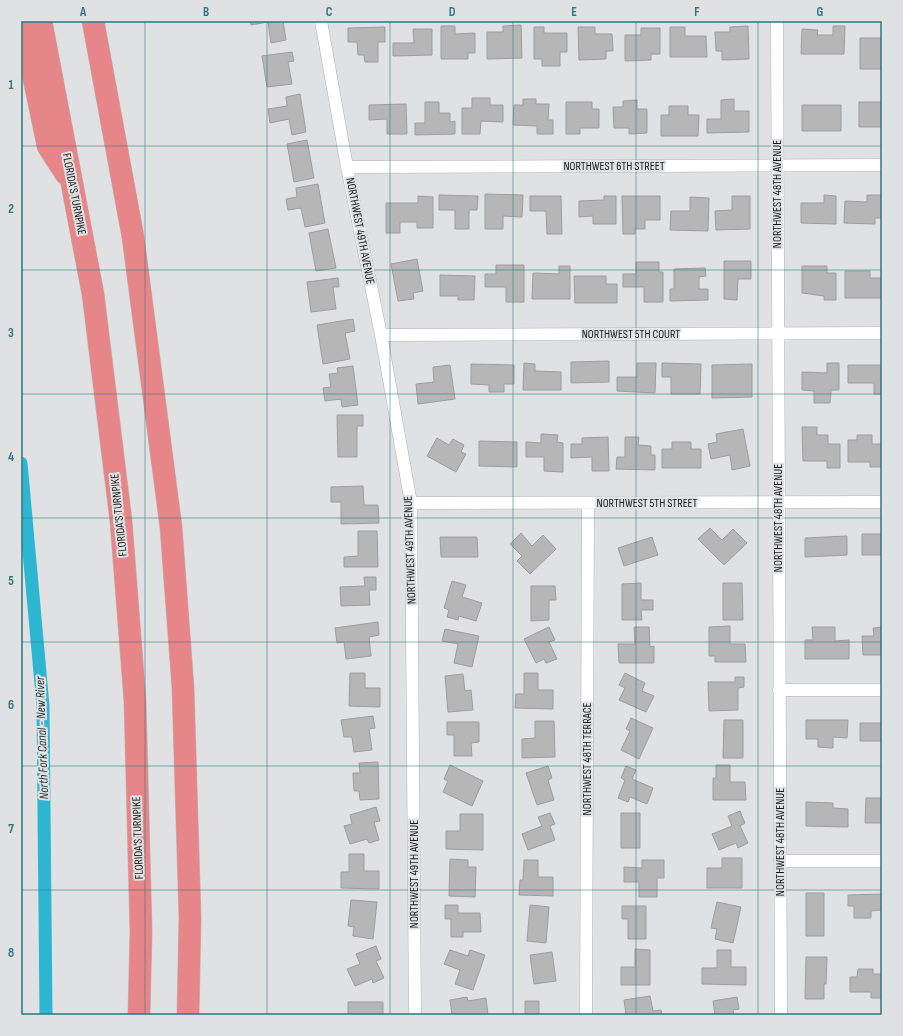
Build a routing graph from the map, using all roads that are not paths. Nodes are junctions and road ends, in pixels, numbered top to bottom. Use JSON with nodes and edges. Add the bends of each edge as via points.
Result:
{"nodes":[{"id":1,"x":22,"y":21,"type":"edge"},
{"id":2,"x":41,"y":21,"type":"edge"},
{"id":3,"x":93,"y":21,"type":"edge"},
{"id":4,"x":321,"y":21,"type":"edge"},
{"id":5,"x":776,"y":21,"type":"edge"},
{"id":6,"x":777,"y":165,"type":"junction"},
{"id":7,"x":882,"y":165,"type":"edge"},
{"id":8,"x":347,"y":167,"type":"junction"},
{"id":9,"x":73,"y":185,"type":"junction"},
{"id":10,"x":882,"y":332,"type":"edge"},
{"id":11,"x":777,"y":333,"type":"junction"},
{"id":12,"x":380,"y":335,"type":"junction"},
{"id":13,"x":778,"y":502,"type":"junction"},
{"id":14,"x":882,"y":502,"type":"edge"},
{"id":15,"x":411,"y":503,"type":"junction"},
{"id":16,"x":588,"y":503,"type":"junction"},
{"id":17,"x":779,"y":690,"type":"junction"},
{"id":18,"x":882,"y":690,"type":"edge"},
{"id":19,"x":780,"y":861,"type":"junction"},
{"id":20,"x":882,"y":861,"type":"edge"},
{"id":21,"x":139,"y":1015,"type":"edge"},
{"id":22,"x":188,"y":1015,"type":"edge"},
{"id":23,"x":415,"y":1015,"type":"edge"},
{"id":24,"x":586,"y":1015,"type":"edge"},
{"id":25,"x":781,"y":1015,"type":"edge"}],
"edges":[{"from":1,"to":9,"type":"highway","via":[[48,146]]},
{"from":2,"to":9,"type":"highway","name":"FLORIDA'S TURNPIKE"},
{"from":3,"to":22,"type":"highway","via":[[133,237],[171,527],[183,688],[190,918]]},
{"from":4,"to":8,"type":"street","name":"NORTHWEST 49TH AVENUE"},
{"from":5,"to":6,"type":"street","name":"NORTHWEST 48TH AVENUE"},
{"from":6,"to":7,"type":"street","name":"NORTHWEST 6TH STREET"},
{"from":6,"to":8,"type":"street","name":"NORTHWEST 6TH STREET"},
{"from":6,"to":11,"type":"street","name":"NORTHWEST 48TH AVENUE"},
{"from":8,"to":12,"type":"street","name":"NORTHWEST 49TH AVENUE"},
{"from":9,"to":21,"type":"highway","name":"FLORIDA'S TURNPIKE","via":[[93,294],[121,521],[135,701],[141,931]]},
{"from":10,"to":11,"type":"street","name":"NORTHWEST 5TH COURT"},
{"from":11,"to":12,"type":"street","name":"NORTHWEST 5TH COURT"},
{"from":11,"to":13,"type":"street","name":"NORTHWEST 48TH AVENUE"},
{"from":12,"to":15,"type":"street","name":"NORTHWEST 49TH AVENUE"},
{"from":13,"to":14,"type":"street","name":"NORTHWEST 5TH STREET"},
{"from":13,"to":16,"type":"street","name":"NORTHWEST 5TH STREET"},
{"from":13,"to":17,"type":"street","name":"NORTHWEST 48TH AVENUE"},
{"from":15,"to":16,"type":"street","name":"NORTHWEST 5TH STREET"},
{"from":15,"to":23,"type":"street","name":"NORTHWEST 49TH AVENUE"},
{"from":16,"to":24,"type":"street","name":"NORTHWEST 48TH TERRACE"},
{"from":17,"to":18,"type":"street"},
{"from":17,"to":19,"type":"street","name":"NORTHWEST 48TH AVENUE"},
{"from":19,"to":20,"type":"street"},
{"from":19,"to":25,"type":"street","name":"NORTHWEST 48TH AVENUE"}]}
